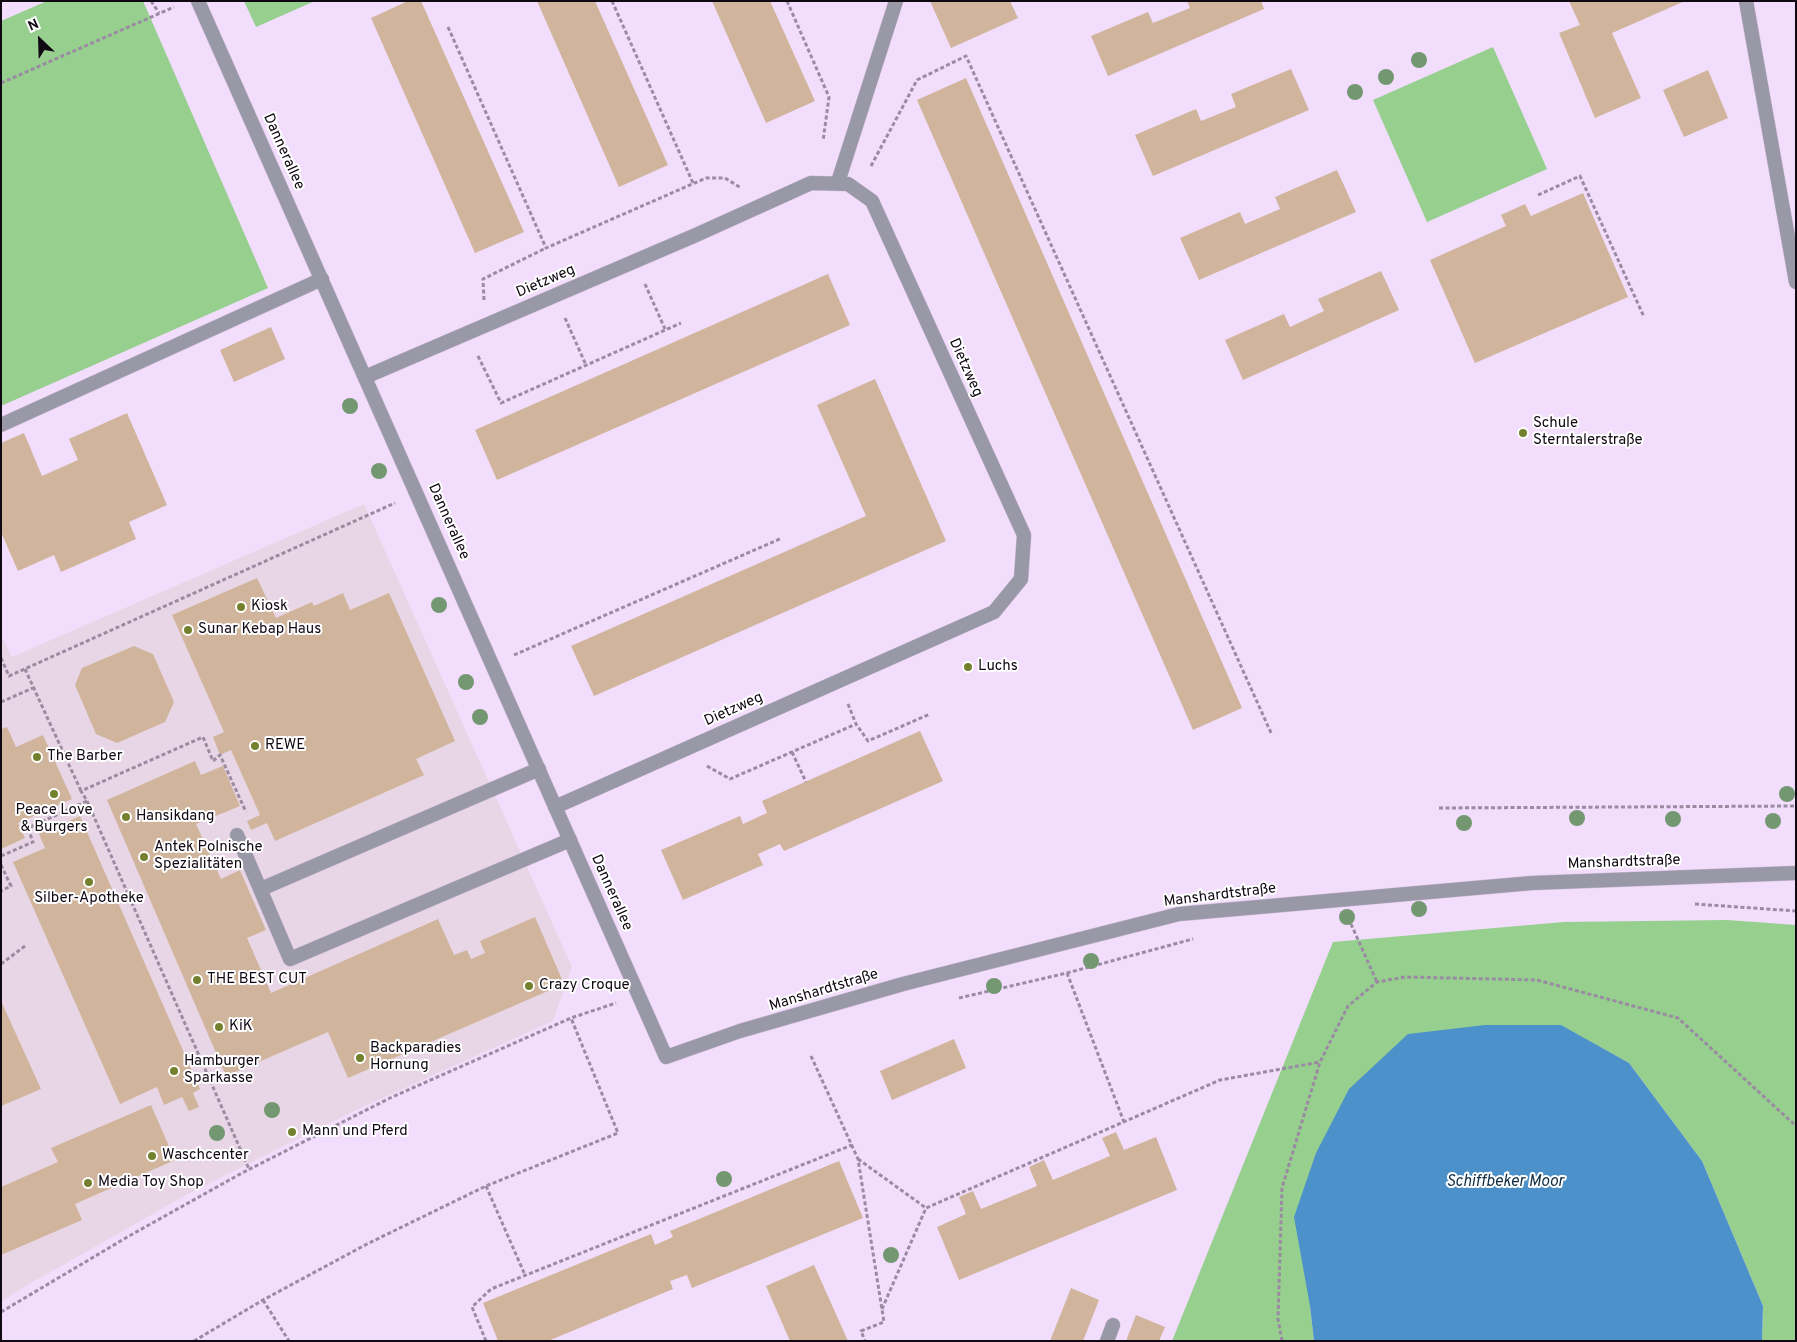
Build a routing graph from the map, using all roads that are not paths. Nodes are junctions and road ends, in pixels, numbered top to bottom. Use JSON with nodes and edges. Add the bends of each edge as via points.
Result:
{"nodes":[{"id":1,"x":198,"y":1,"type":"edge"},
{"id":2,"x":896,"y":1,"type":"edge"},
{"id":3,"x":1746,"y":1,"type":"edge"},
{"id":4,"x":838,"y":182,"type":"junction"},
{"id":5,"x":322,"y":279,"type":"junction"},
{"id":6,"x":1796,"y":282,"type":"edge"},
{"id":7,"x":366,"y":377,"type":"junction"},
{"id":8,"x":1,"y":425,"type":"edge"},
{"id":9,"x":538,"y":769,"type":"junction"},
{"id":10,"x":555,"y":806,"type":"junction"},
{"id":11,"x":237,"y":835,"type":"road end"},
{"id":12,"x":570,"y":840,"type":"junction"},
{"id":13,"x":1796,"y":873,"type":"edge"},
{"id":14,"x":261,"y":889,"type":"junction"},
{"id":15,"x":666,"y":1057,"type":"joint"},
{"id":16,"x":1113,"y":1325,"type":"dead end"},
{"id":17,"x":1107,"y":1341,"type":"edge"}],
"edges":[{"from":1,"to":5,"type":"street","name":"Dannerallee"},
{"from":2,"to":4,"type":"street"},
{"from":3,"to":6,"type":"street"},
{"from":4,"to":7,"type":"street","name":"Dietzweg","via":[[811,183]]},
{"from":4,"to":10,"type":"street","name":"Dietzweg","via":[[848,184],[872,201],[1024,535],[1021,579],[994,612]]},
{"from":5,"to":7,"type":"street","name":"Dannerallee"},
{"from":5,"to":8,"type":"street"},
{"from":7,"to":9,"type":"street","name":"Dannerallee"},
{"from":9,"to":10,"type":"street","name":"Dannerallee"},
{"from":9,"to":14,"type":"street"},
{"from":10,"to":12,"type":"street","name":"Dannerallee"},
{"from":11,"to":14,"type":"street"},
{"from":12,"to":14,"type":"street","via":[[290,959]]},
{"from":12,"to":15,"type":"street","name":"Dannerallee"},
{"from":13,"to":15,"type":"street","name":"Manshardtstraße","via":[[1532,883],[1179,914],[903,984]]},
{"from":16,"to":17,"type":"street"}]}
